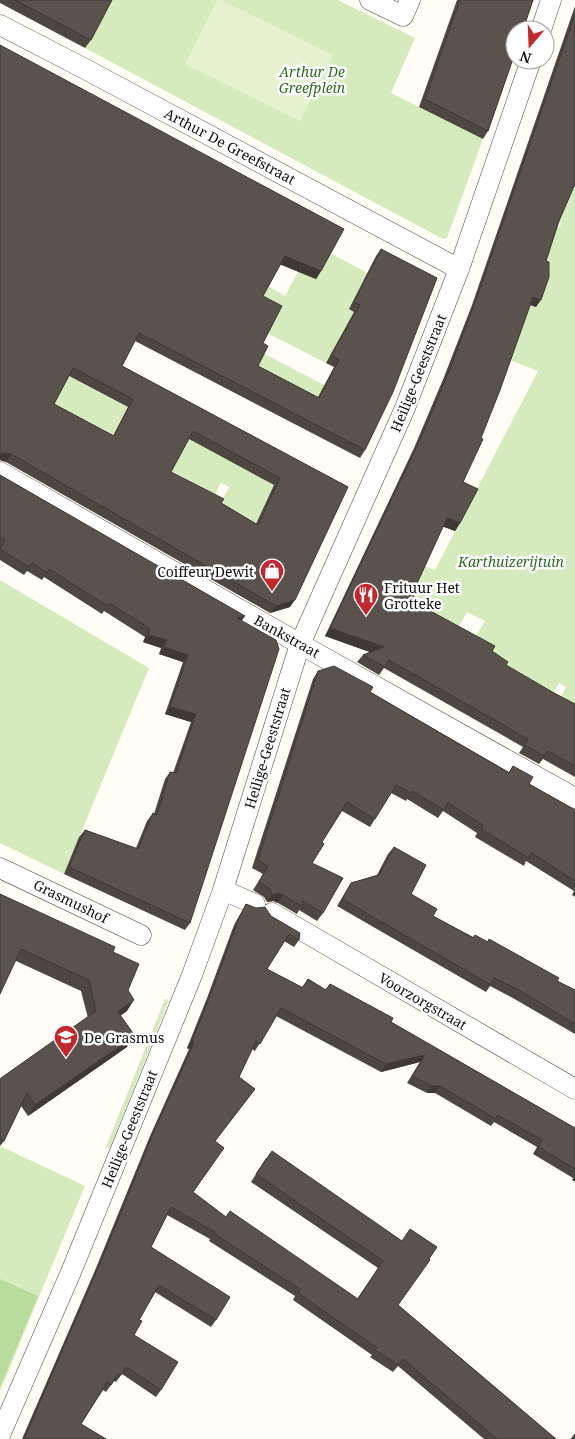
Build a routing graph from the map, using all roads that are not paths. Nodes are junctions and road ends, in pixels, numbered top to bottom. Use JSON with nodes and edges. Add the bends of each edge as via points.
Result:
{"nodes":[{"id":1,"x":370,"y":0,"type":"edge"},
{"id":2,"x":410,"y":0,"type":"edge"},
{"id":3,"x":551,"y":0,"type":"edge"},
{"id":4,"x":544,"y":20,"type":"edge"},
{"id":5,"x":0,"y":25,"type":"edge"},
{"id":6,"x":528,"y":70,"type":"edge"},
{"id":7,"x":459,"y":269,"type":"junction"},
{"id":8,"x":0,"y":472,"type":"edge"},
{"id":9,"x":300,"y":644,"type":"junction"},
{"id":10,"x":575,"y":798,"type":"edge"},
{"id":11,"x":0,"y":868,"type":"edge"},
{"id":12,"x":223,"y":890,"type":"junction"},
{"id":13,"x":141,"y":935,"type":"dead end"},
{"id":14,"x":575,"y":1089,"type":"edge"},
{"id":15,"x":0,"y":1435,"type":"edge"}],
"edges":[{"from":1,"to":2,"type":"street","via":[[403,16]]},
{"from":3,"to":4,"type":"street"},
{"from":5,"to":7,"type":"street","name":"Arthur De Greefstraat"},
{"from":6,"to":7,"type":"street","name":"Heilige-Geeststraat"},
{"from":7,"to":9,"type":"street","name":"Heilige-Geeststraat","via":[[405,408]]},
{"from":8,"to":9,"type":"street","name":"Bankstraat"},
{"from":9,"to":10,"type":"street","name":"Bankstraat"},
{"from":9,"to":12,"type":"street","name":"Heilige-Geeststraat"},
{"from":11,"to":13,"type":"street","name":"Grasmushof"},
{"from":12,"to":14,"type":"street","name":"Voorzorgstraat","via":[[263,909]]},
{"from":12,"to":15,"type":"street","name":"Heilige-Geeststraat","via":[[192,975],[71,1272]]}]}
